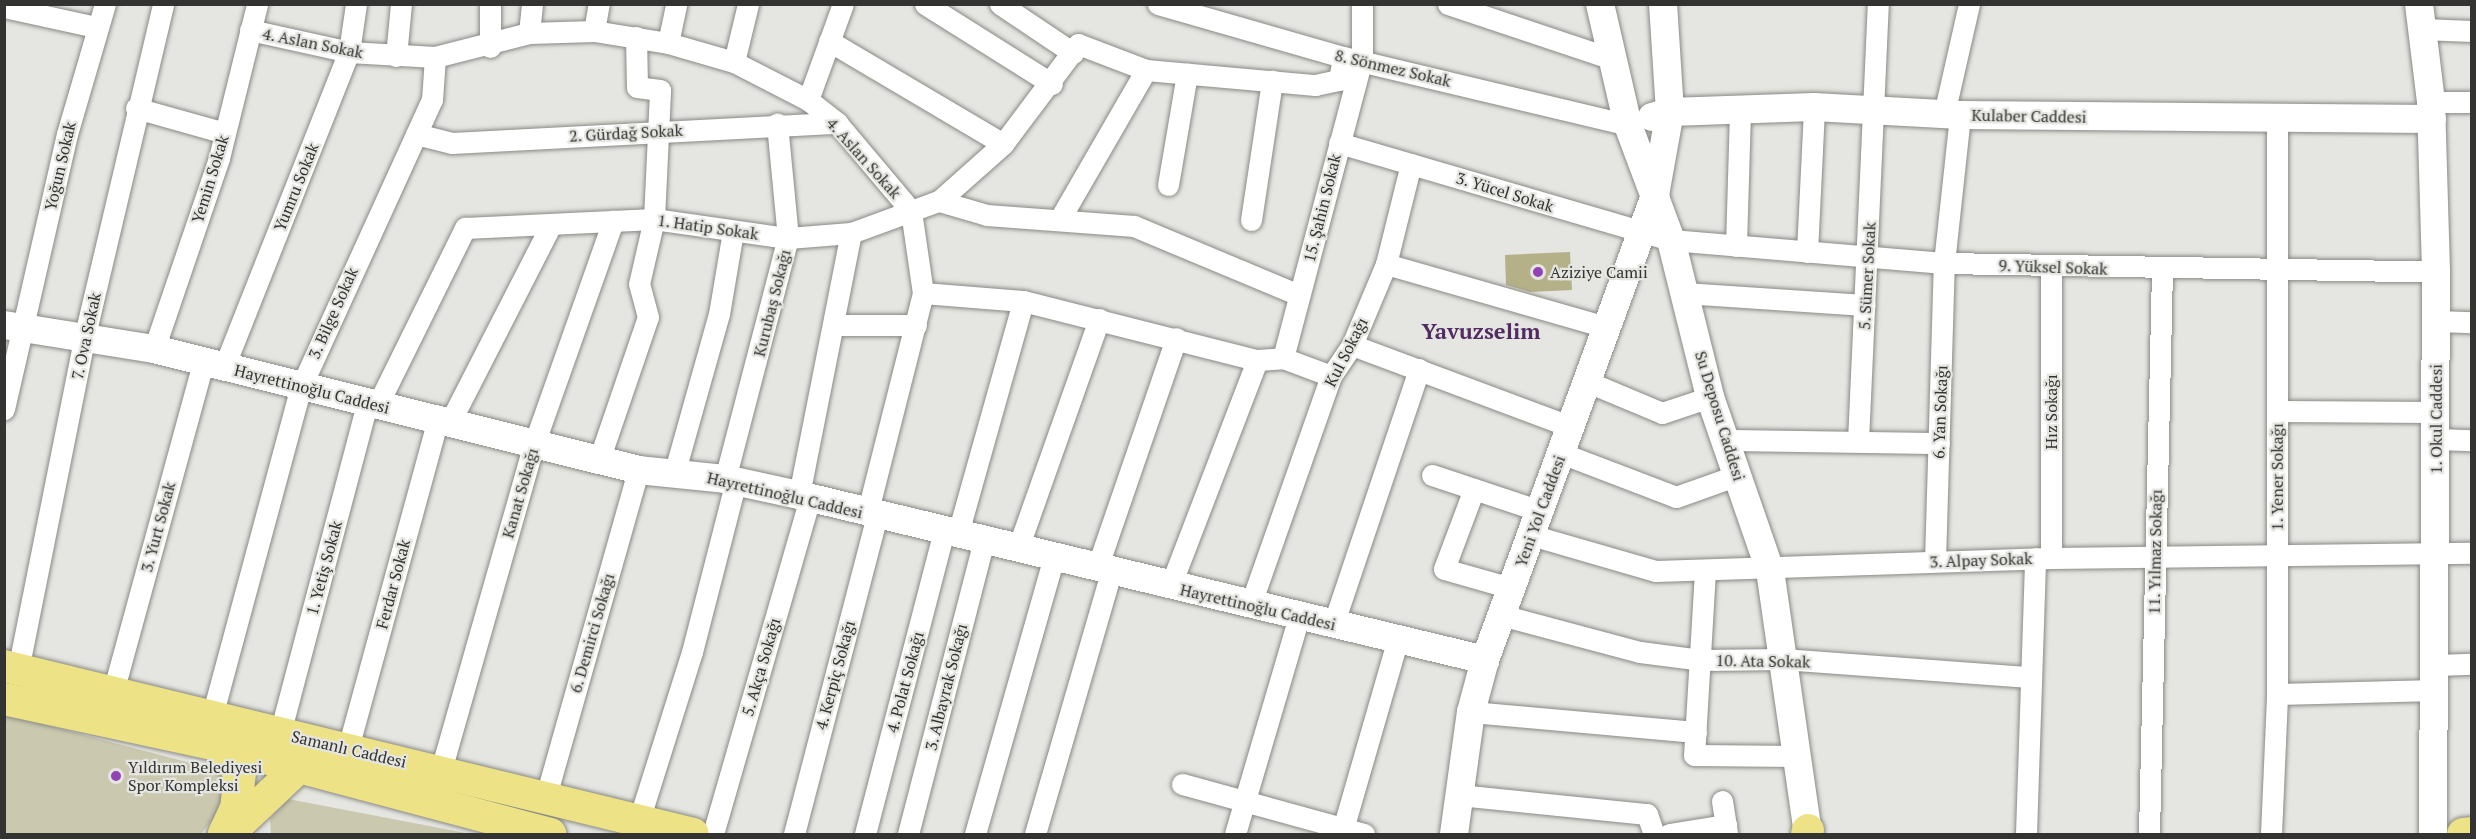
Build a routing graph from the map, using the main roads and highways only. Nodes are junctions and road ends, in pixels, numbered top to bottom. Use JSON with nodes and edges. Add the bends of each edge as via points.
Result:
{"nodes":[{"id":1,"x":1600,"y":4,"type":"edge"},
{"id":2,"x":1663,"y":4,"type":"edge"},
{"id":3,"x":2420,"y":17,"type":"edge"},
{"id":4,"x":1670,"y":111,"type":"junction"},
{"id":5,"x":2431,"y":111,"type":"junction"},
{"id":6,"x":1628,"y":125,"type":"junction"},
{"id":7,"x":1655,"y":195,"type":"junction"},
{"id":8,"x":13,"y":327,"type":"edge"},
{"id":9,"x":1485,"y":660,"type":"junction"},
{"id":10,"x":11,"y":668,"type":"edge"},
{"id":11,"x":4,"y":699,"type":"edge"},
{"id":12,"x":214,"y":731,"type":"junction"},
{"id":13,"x":297,"y":769,"type":"junction"},
{"id":14,"x":1808,"y":833,"type":"edge"},
{"id":15,"x":2472,"y":833,"type":"edge"},
{"id":16,"x":225,"y":834,"type":"edge"},
{"id":17,"x":550,"y":834,"type":"edge"},
{"id":18,"x":693,"y":834,"type":"edge"},
{"id":19,"x":1454,"y":834,"type":"edge"},
{"id":20,"x":2433,"y":834,"type":"edge"},
{"id":21,"x":2463,"y":834,"type":"edge"}],
"edges":[{"from":1,"to":6,"type":"main road","name":"Su Deposu Caddesi"},
{"from":2,"to":4,"type":"main road","name":"Yeni Yol Caddesi"},
{"from":3,"to":5,"type":"main road","name":"1. Okul Caddesi"},
{"from":4,"to":5,"type":"main road","name":"Kulaber Caddesi","via":[[1814,107],[1952,114],[2277,119]]},
{"from":4,"to":6,"type":"main road","name":"Kulaber Caddesi"},
{"from":4,"to":7,"type":"main road","name":"Yeni Yol Caddesi"},
{"from":5,"to":20,"type":"main road","name":"1. Okul Caddesi","via":[[2437,321]]},
{"from":6,"to":7,"type":"main road","name":"Su Deposu Caddesi"},
{"from":7,"to":9,"type":"main road","name":"Yeni Yol Caddesi"},
{"from":7,"to":14,"type":"main road","name":"Su Deposu Caddesi","via":[[1671,240],[1710,397],[1770,570]]},
{"from":8,"to":9,"type":"main road","name":"Hayrettinoğlu Caddesi","via":[[154,350],[638,470],[730,480]]},
{"from":9,"to":19,"type":"main road","name":"Yeni Yol Caddesi","via":[[1471,712]]},
{"from":10,"to":12,"type":"main road","name":"Samanlı Caddesi","via":[[113,692]]},
{"from":11,"to":12,"type":"main road","name":"Samanlı Caddesi"},
{"from":12,"to":13,"type":"main road","name":"Samanlı Caddesi"},
{"from":12,"to":16,"type":"main road","via":[[240,772],[236,808]]},
{"from":12,"to":18,"type":"main road","name":"Samanlı Caddesi","via":[[280,733]]},
{"from":13,"to":16,"type":"main road"},
{"from":13,"to":17,"type":"main road","name":"Samanlı Caddesi"},
{"from":15,"to":21,"type":"main road"}]}
